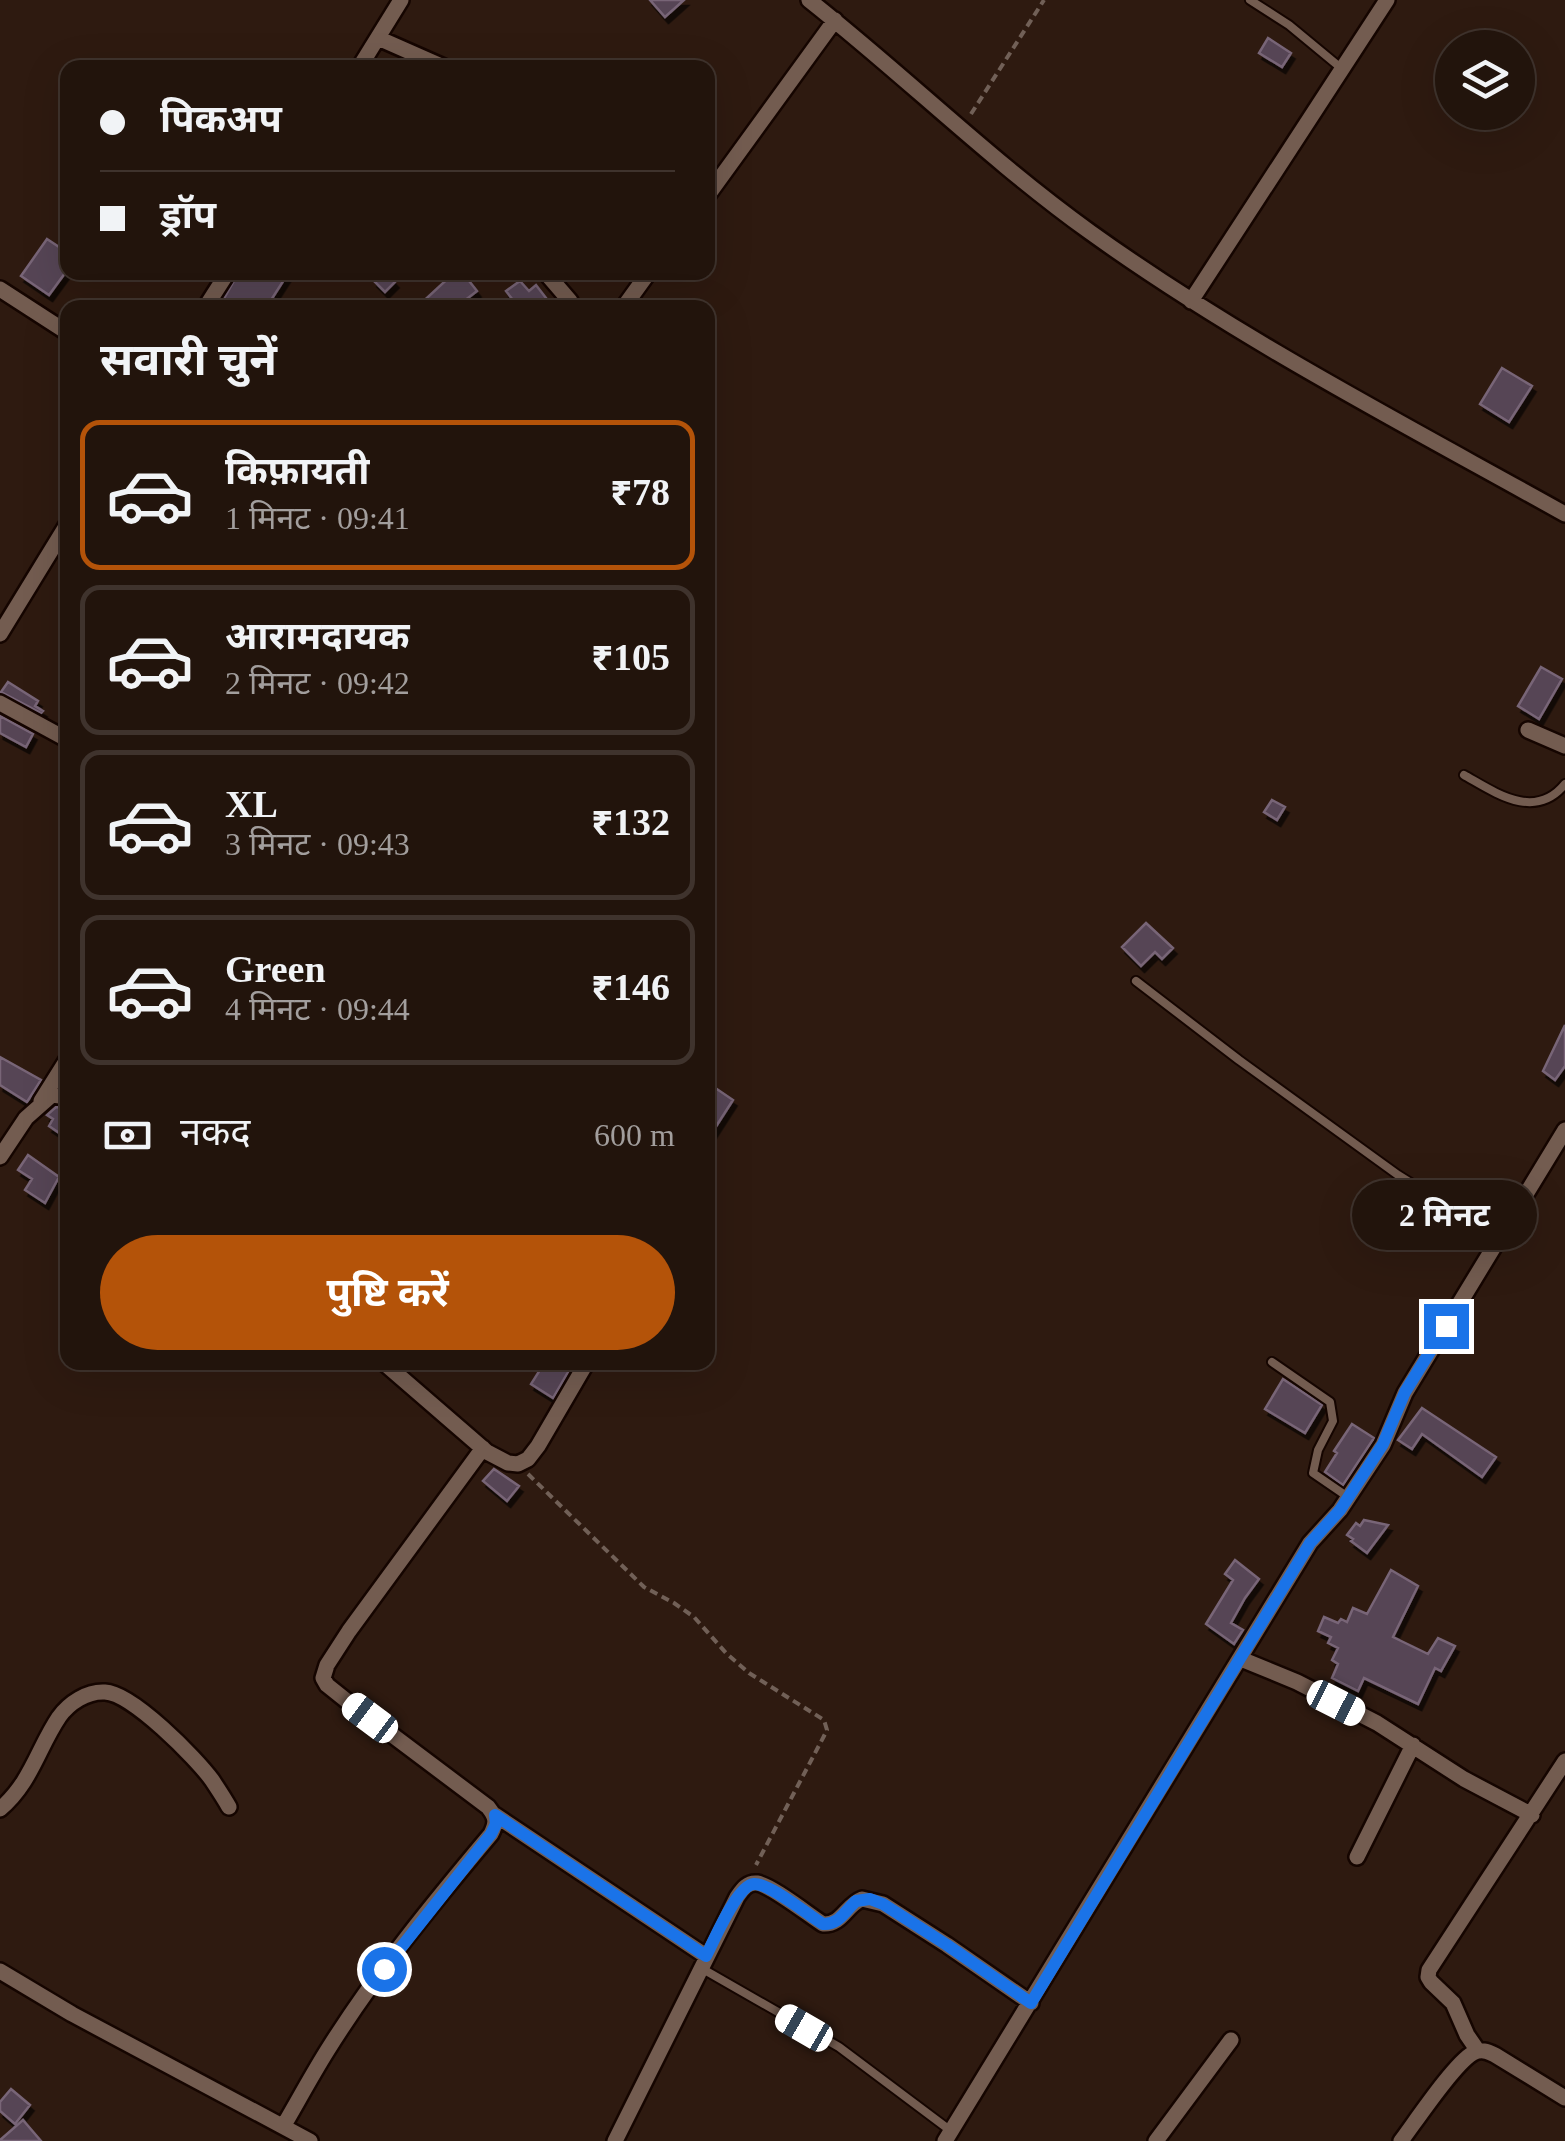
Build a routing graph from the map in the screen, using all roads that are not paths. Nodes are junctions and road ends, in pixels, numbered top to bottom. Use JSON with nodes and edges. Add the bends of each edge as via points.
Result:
{"nodes":[{"id":1,"x":401,"y":0,"type":"edge"},
{"id":2,"x":809,"y":0,"type":"edge"},
{"id":3,"x":1250,"y":0,"type":"edge"},
{"id":4,"x":1386,"y":0,"type":"edge"},
{"id":5,"x":834,"y":20,"type":"junction"},
{"id":6,"x":378,"y":38,"type":"junction"},
{"id":7,"x":364,"y":60,"type":"edge"},
{"id":8,"x":428,"y":60,"type":"edge"},
{"id":9,"x":1342,"y":68,"type":"junction"},
{"id":10,"x":715,"y":185,"type":"edge"},
{"id":11,"x":551,"y":280,"type":"edge"},
{"id":12,"x":1201,"y":288,"type":"junction"},
{"id":13,"x":0,"y":289,"type":"edge"},
{"id":14,"x":569,"y":300,"type":"edge"},
{"id":15,"x":60,"y":327,"type":"edge"},
{"id":16,"x":1565,"y":514,"type":"edge"},
{"id":17,"x":60,"y":536,"type":"edge"},
{"id":18,"x":0,"y":634,"type":"edge"},
{"id":19,"x":0,"y":703,"type":"edge"},
{"id":20,"x":1528,"y":730,"type":"dead end"},
{"id":21,"x":60,"y":736,"type":"edge"},
{"id":22,"x":1565,"y":746,"type":"edge"},
{"id":23,"x":1464,"y":774,"type":"dead end"},
{"id":24,"x":1565,"y":784,"type":"edge"},
{"id":25,"x":1136,"y":980,"type":"dead end"},
{"id":26,"x":60,"y":1071,"type":"edge"},
{"id":27,"x":60,"y":1096,"type":"edge"},
{"id":28,"x":37,"y":1109,"type":"junction"},
{"id":29,"x":1565,"y":1130,"type":"edge"},
{"id":30,"x":0,"y":1157,"type":"edge"},
{"id":31,"x":1504,"y":1231,"type":"junction"},
{"id":32,"x":1272,"y":1362,"type":"dead end"},
{"id":33,"x":393,"y":1370,"type":"edge"},
{"id":34,"x":582,"y":1370,"type":"edge"},
{"id":35,"x":483,"y":1448,"type":"junction"},
{"id":36,"x":1348,"y":1497,"type":"junction"},
{"id":37,"x":1241,"y":1659,"type":"junction"},
{"id":38,"x":1413,"y":1746,"type":"junction"},
{"id":39,"x":1565,"y":1761,"type":"edge"},
{"id":40,"x":229,"y":1807,"type":"dead end"},
{"id":41,"x":0,"y":1809,"type":"edge"},
{"id":42,"x":495,"y":1815,"type":"junction"},
{"id":43,"x":1532,"y":1815,"type":"junction"},
{"id":44,"x":1357,"y":1857,"type":"dead end"},
{"id":45,"x":703,"y":1962,"type":"junction"},
{"id":46,"x":0,"y":1971,"type":"edge"},
{"id":47,"x":1031,"y":2003,"type":"junction"},
{"id":48,"x":1230,"y":2040,"type":"dead end"},
{"id":49,"x":1478,"y":2050,"type":"junction"},
{"id":50,"x":1564,"y":2095,"type":"edge"},
{"id":51,"x":284,"y":2125,"type":"junction"},
{"id":52,"x":948,"y":2136,"type":"edge"},
{"id":53,"x":310,"y":2141,"type":"edge"},
{"id":54,"x":615,"y":2141,"type":"edge"},
{"id":55,"x":1156,"y":2141,"type":"edge"},
{"id":56,"x":1401,"y":2141,"type":"edge"}],
"edges":[{"from":1,"to":6,"type":"street"},
{"from":2,"to":5,"type":"street"},
{"from":3,"to":9,"type":"lane"},
{"from":4,"to":9,"type":"street"},
{"from":5,"to":10,"type":"street"},
{"from":5,"to":12,"type":"street","via":[[1088,230]]},
{"from":6,"to":7,"type":"street"},
{"from":6,"to":8,"type":"street"},
{"from":9,"to":12,"type":"street"},
{"from":11,"to":14,"type":"street"},
{"from":12,"to":16,"type":"street","via":[[1312,372]]},
{"from":13,"to":15,"type":"street"},
{"from":17,"to":18,"type":"street"},
{"from":19,"to":21,"type":"street"},
{"from":20,"to":22,"type":"street"},
{"from":23,"to":24,"type":"lane","via":[[1531,803],[1556,795]]},
{"from":25,"to":31,"type":"lane","via":[[1398,1175]]},
{"from":26,"to":28,"type":"street"},
{"from":27,"to":28,"type":"street"},
{"from":28,"to":30,"type":"street"},
{"from":29,"to":31,"type":"street"},
{"from":31,"to":36,"type":"street"},
{"from":32,"to":36,"type":"lane","via":[[1330,1402],[1334,1421],[1313,1473]]},
{"from":33,"to":35,"type":"street"},
{"from":34,"to":35,"type":"street","via":[[528,1459],[508,1463]]},
{"from":35,"to":42,"type":"street","via":[[348,1631],[324,1678]]},
{"from":36,"to":37,"type":"street","via":[[1310,1543]]},
{"from":37,"to":38,"type":"street"},
{"from":37,"to":47,"type":"street"},
{"from":38,"to":43,"type":"street"},
{"from":38,"to":44,"type":"street"},
{"from":39,"to":43,"type":"street"},
{"from":40,"to":41,"type":"street","via":[[168,1734],[138,1707],[104,1692],[72,1702]]},
{"from":42,"to":45,"type":"street"},
{"from":42,"to":51,"type":"street","via":[[491,1834],[367,1992]]},
{"from":43,"to":49,"type":"street","via":[[1429,1970]]},
{"from":45,"to":47,"type":"street","via":[[744,1887],[757,1884],[823,1924],[838,1921],[862,1899],[883,1904]]},
{"from":45,"to":52,"type":"lane","via":[[839,2047]]},
{"from":45,"to":54,"type":"street"},
{"from":46,"to":51,"type":"street"},
{"from":47,"to":52,"type":"street"},
{"from":48,"to":55,"type":"street"},
{"from":49,"to":50,"type":"street"},
{"from":49,"to":56,"type":"street"},
{"from":51,"to":53,"type":"street"}]}
